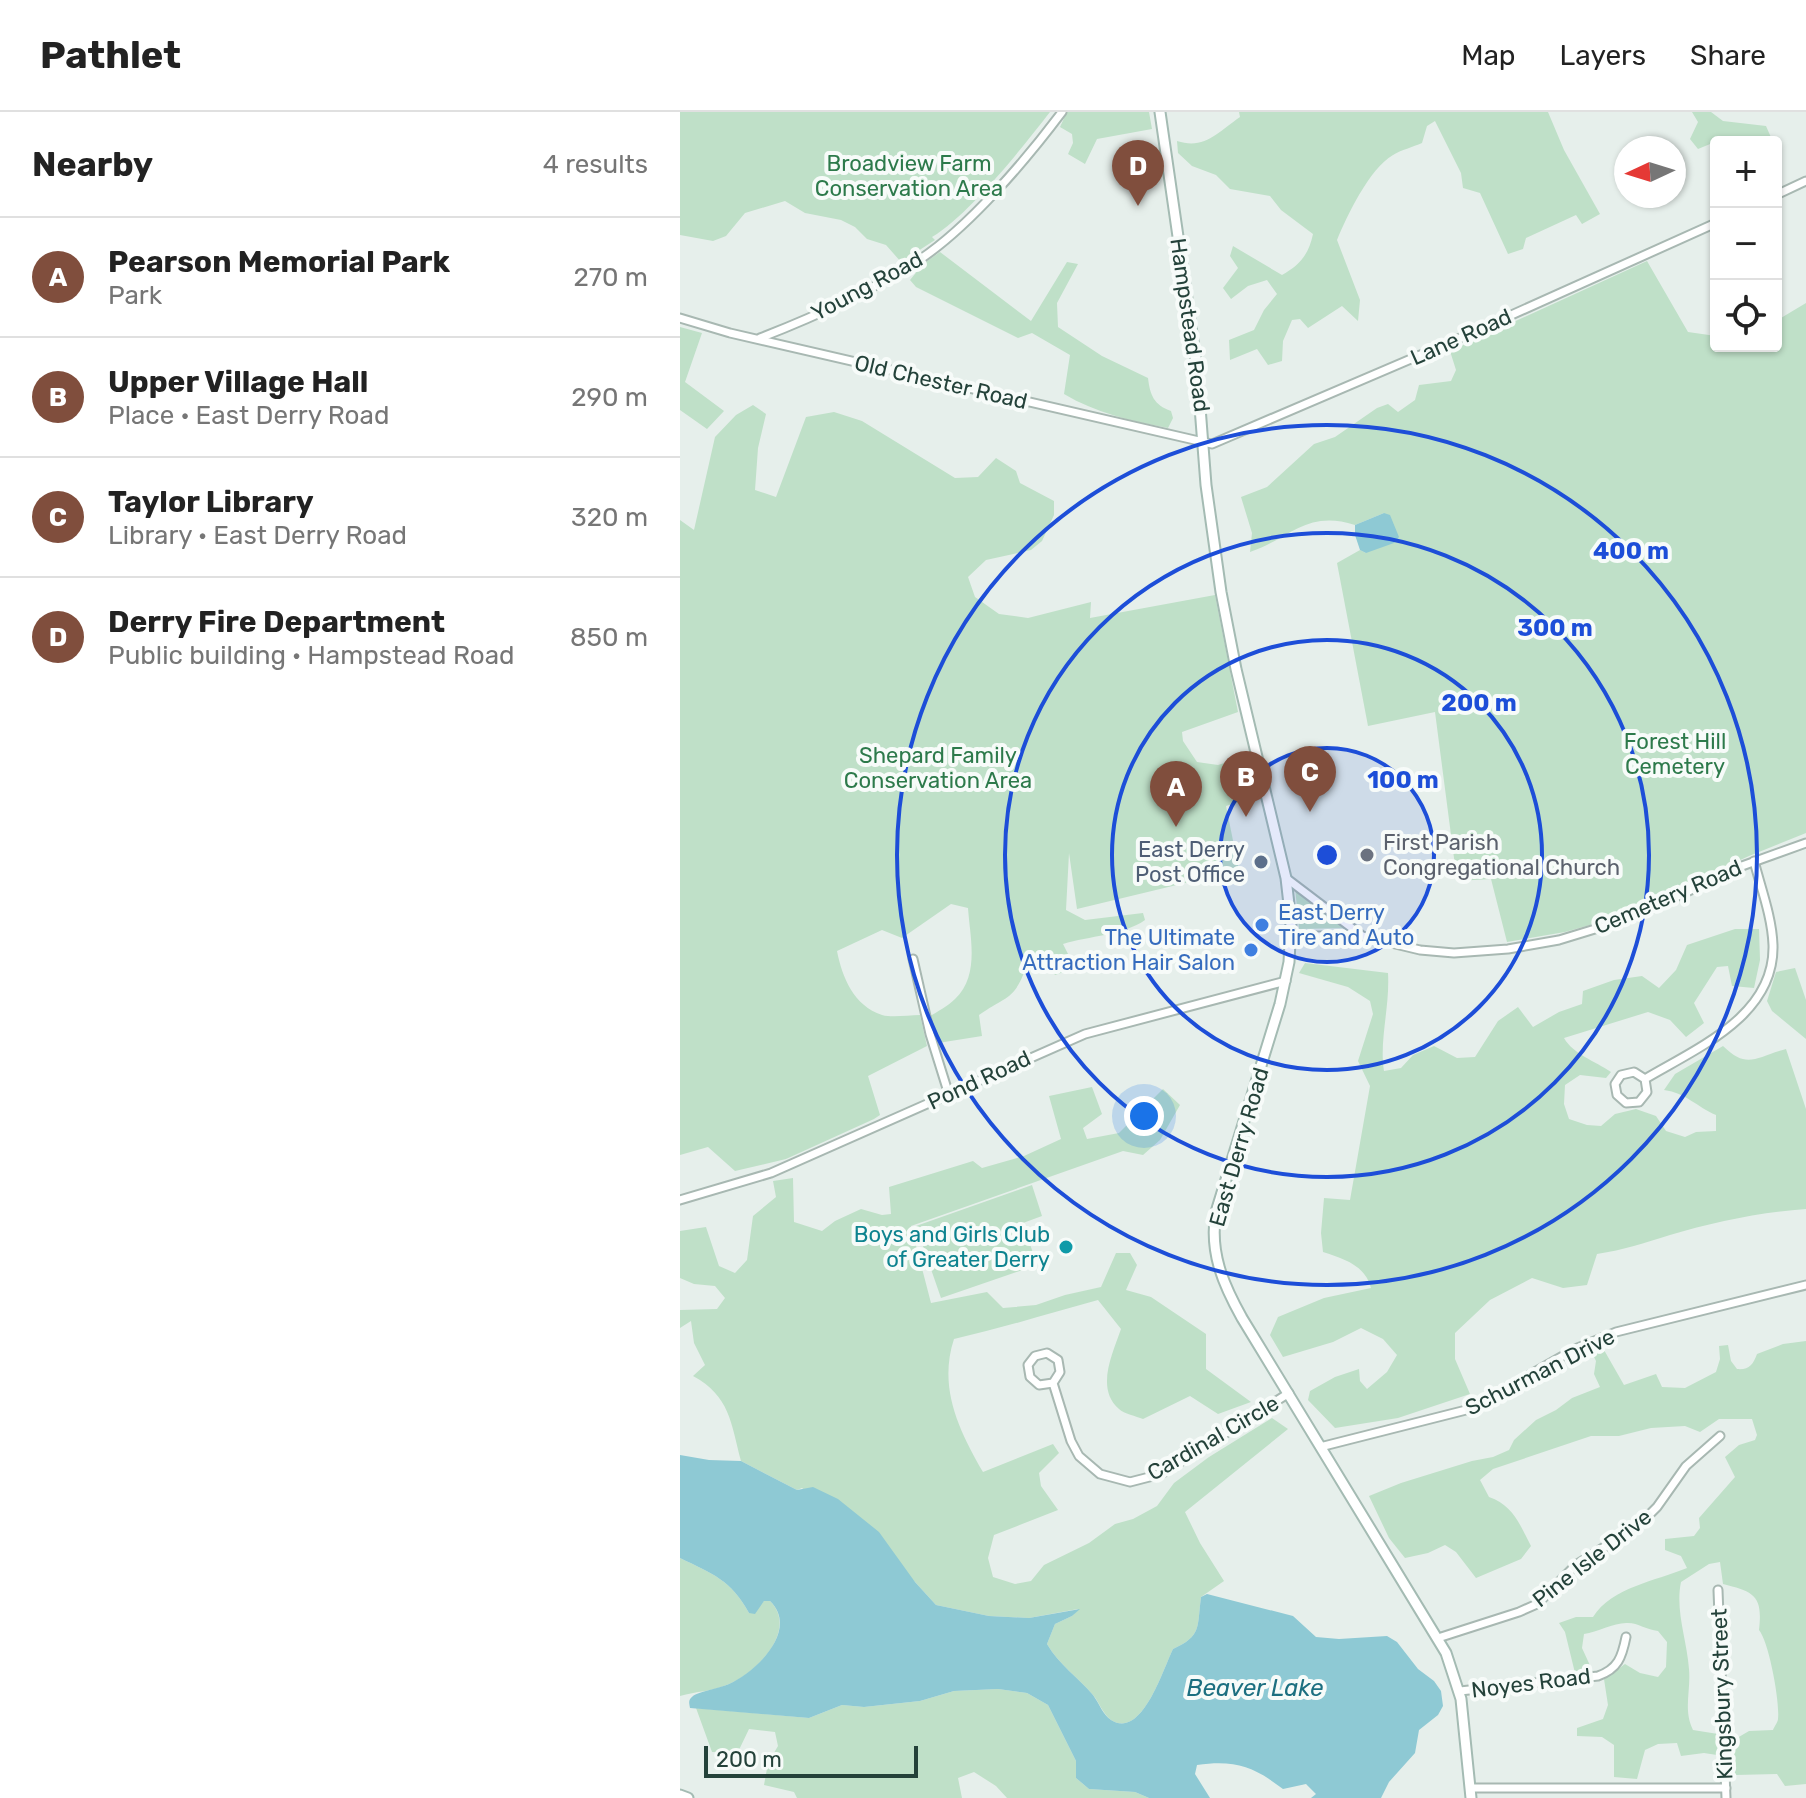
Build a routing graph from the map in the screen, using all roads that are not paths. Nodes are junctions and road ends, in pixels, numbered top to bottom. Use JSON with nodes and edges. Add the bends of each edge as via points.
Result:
{"nodes":[{"id":1,"x":1062,"y":112,"type":"edge"},
{"id":2,"x":1160,"y":112,"type":"edge"},
{"id":3,"x":1806,"y":181,"type":"edge"},
{"id":4,"x":1782,"y":192,"type":"edge"},
{"id":5,"x":1710,"y":226,"type":"edge"},
{"id":6,"x":680,"y":318,"type":"edge"},
{"id":7,"x":758,"y":339,"type":"junction"},
{"id":8,"x":1204,"y":443,"type":"junction"},
{"id":9,"x":1806,"y":843,"type":"edge"},
{"id":10,"x":1754,"y":861,"type":"junction"},
{"id":11,"x":1286,"y":878,"type":"junction"},
{"id":12,"x":1291,"y":936,"type":"junction"},
{"id":13,"x":1362,"y":936,"type":"junction"},
{"id":14,"x":913,"y":959,"type":"dead end"},
{"id":15,"x":1286,"y":981,"type":"junction"},
{"id":16,"x":1645,"y":1079,"type":"junction"},
{"id":17,"x":949,"y":1095,"type":"junction"},
{"id":18,"x":680,"y":1200,"type":"edge"},
{"id":19,"x":1806,"y":1285,"type":"edge"},
{"id":20,"x":1053,"y":1383,"type":"junction"},
{"id":21,"x":1289,"y":1393,"type":"junction"},
{"id":22,"x":1720,"y":1436,"type":"dead end"},
{"id":23,"x":1320,"y":1447,"type":"junction"},
{"id":24,"x":1718,"y":1590,"type":"dead end"},
{"id":25,"x":1626,"y":1637,"type":"dead end"},
{"id":26,"x":1438,"y":1638,"type":"junction"},
{"id":27,"x":1460,"y":1691,"type":"junction"},
{"id":28,"x":1726,"y":1788,"type":"junction"},
{"id":29,"x":680,"y":1795,"type":"edge"},
{"id":30,"x":1469,"y":1795,"type":"edge"},
{"id":31,"x":688,"y":1798,"type":"edge"},
{"id":32,"x":1726,"y":1798,"type":"edge"}],
"edges":[{"from":1,"to":7,"type":"street","name":"Young Road","via":[[1015,171],[921,259],[823,312]]},
{"from":2,"to":8,"type":"street","name":"Hampstead Road"},
{"from":3,"to":4,"type":"street"},
{"from":5,"to":8,"type":"street","name":"Lane Road","via":[[1243,433]]},
{"from":6,"to":7,"type":"street","name":"Old Chester Road"},
{"from":7,"to":8,"type":"street","name":"Old Chester Road"},
{"from":8,"to":11,"type":"street","name":"East Derry Road","via":[[1226,619]]},
{"from":9,"to":10,"type":"street","name":"Cemetery Road"},
{"from":10,"to":13,"type":"street","name":"Cemetery Road","via":[[1631,918],[1559,940],[1454,953]]},
{"from":10,"to":16,"type":"street","via":[[1773,942],[1763,991],[1732,1024]]},
{"from":11,"to":12,"type":"street","name":"East Derry Road"},
{"from":11,"to":13,"type":"street"},
{"from":12,"to":13,"type":"street","name":"Cemetery Road"},
{"from":12,"to":15,"type":"street","name":"East Derry Road"},
{"from":14,"to":17,"type":"street"},
{"from":15,"to":17,"type":"street","name":"Pond Road","via":[[1085,1034]]},
{"from":15,"to":21,"type":"street","name":"East Derry Road","via":[[1218,1203],[1213,1238],[1226,1288]]},
{"from":16,"to":16,"type":"street","via":[[1637,1072],[1624,1073],[1615,1084],[1617,1095],[1626,1103],[1639,1102],[1647,1092]]},
{"from":17,"to":18,"type":"street","name":"Pond Road","via":[[753,1180]]},
{"from":19,"to":23,"type":"street","name":"Schurman Drive","via":[[1616,1332],[1575,1349],[1470,1409]]},
{"from":20,"to":20,"type":"street","name":"Cardinal Circle","via":[[1060,1372],[1058,1360],[1047,1353],[1035,1356],[1028,1365],[1030,1377],[1039,1385]]},
{"from":20,"to":21,"type":"street","name":"Cardinal Circle","via":[[1082,1460],[1100,1474],[1130,1482],[1161,1474]]},
{"from":21,"to":23,"type":"street","name":"East Derry Road"},
{"from":22,"to":26,"type":"street","name":"Pine Isle Drive","via":[[1686,1466],[1639,1525],[1576,1565],[1537,1604]]},
{"from":23,"to":26,"type":"street","name":"East Derry Road"},
{"from":24,"to":28,"type":"street","name":"Kingsbury Street"},
{"from":25,"to":27,"type":"street","name":"Noyes Road","via":[[1619,1663],[1598,1676]]},
{"from":26,"to":27,"type":"street","name":"East Derry Road"},
{"from":27,"to":30,"type":"street","name":"East Derry Road"},
{"from":28,"to":30,"type":"street"},
{"from":28,"to":32,"type":"street","name":"Kingsbury Street"},
{"from":29,"to":31,"type":"street"}]}
